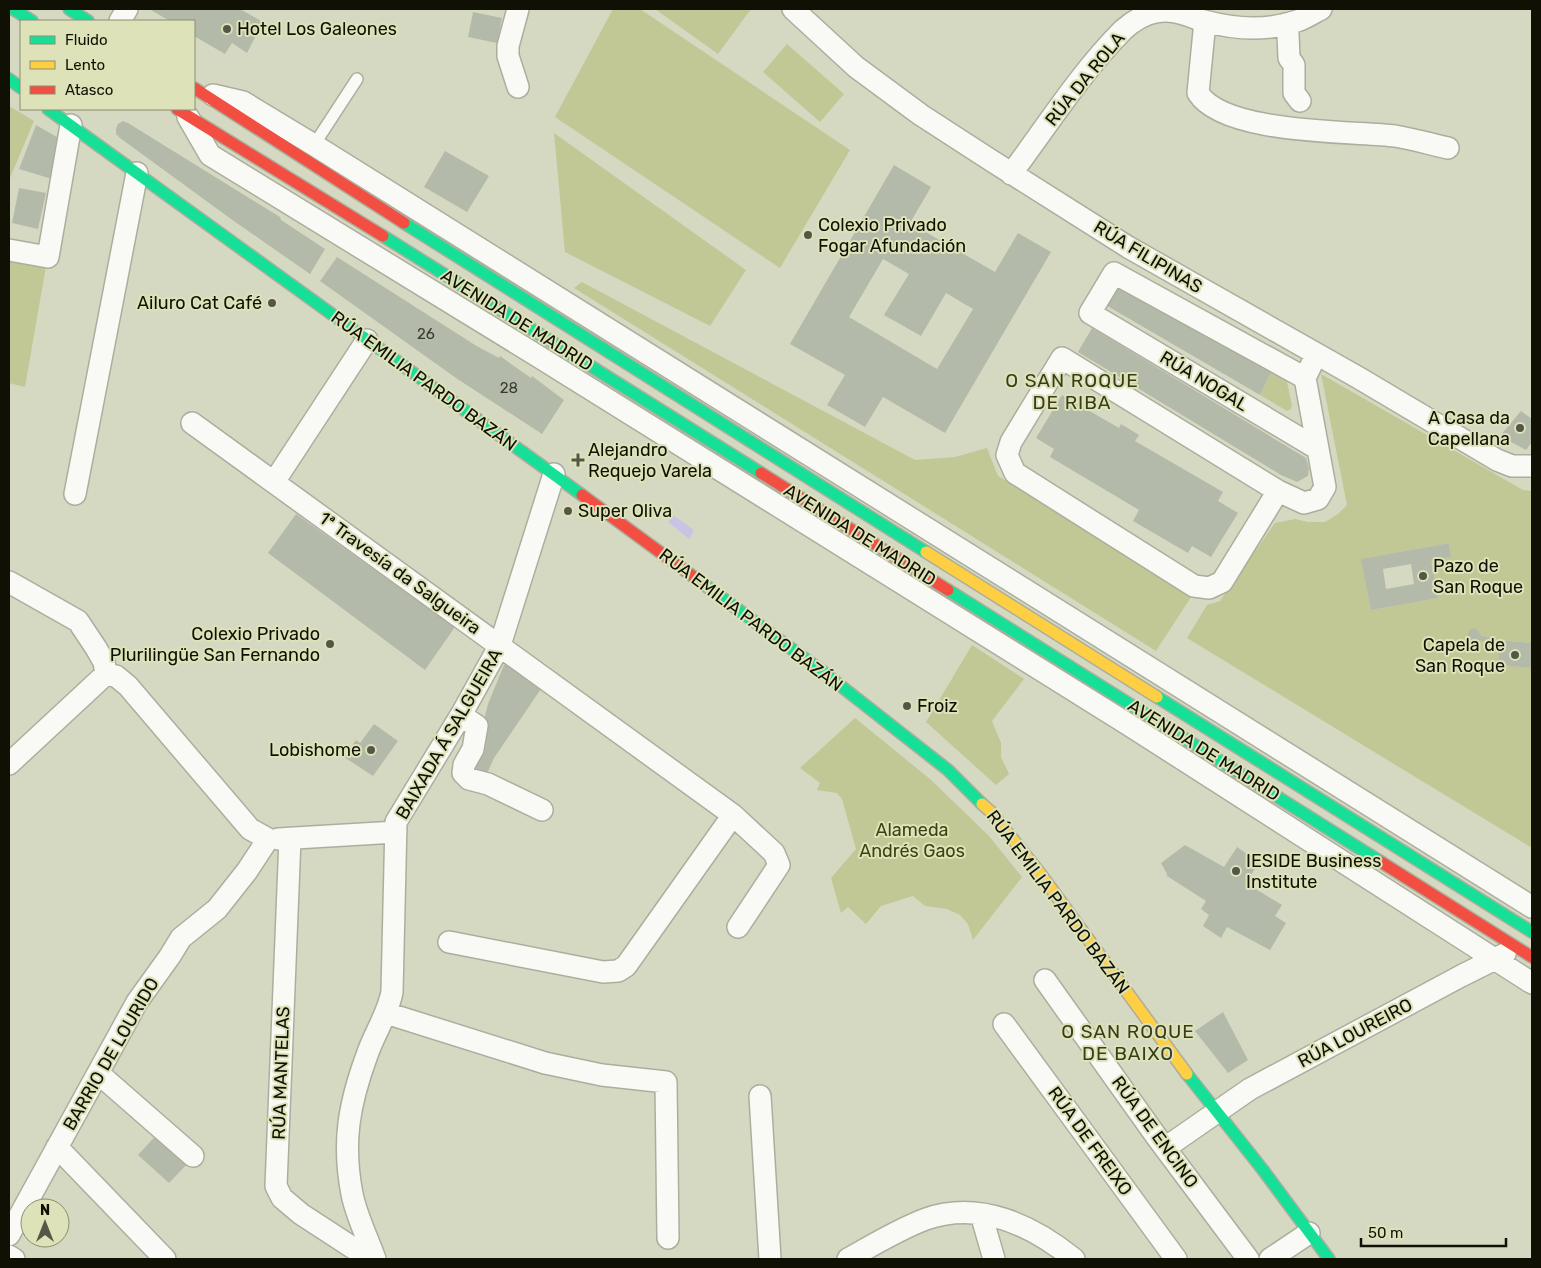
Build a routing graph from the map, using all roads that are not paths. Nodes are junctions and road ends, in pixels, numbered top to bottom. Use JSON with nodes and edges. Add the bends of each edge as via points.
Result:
{"nodes":[{"id":1,"x":13,"y":9,"type":"edge"},
{"id":2,"x":69,"y":9,"type":"edge"},
{"id":3,"x":127,"y":9,"type":"edge"},
{"id":4,"x":518,"y":9,"type":"edge"},
{"id":5,"x":793,"y":9,"type":"edge"},
{"id":6,"x":1321,"y":9,"type":"edge"},
{"id":7,"x":1156,"y":10,"type":"edge"},
{"id":8,"x":30,"y":20,"type":"edge"},
{"id":9,"x":86,"y":20,"type":"edge"},
{"id":10,"x":121,"y":20,"type":"edge"},
{"id":11,"x":1205,"y":21,"type":"junction"},
{"id":12,"x":1285,"y":24,"type":"junction"},
{"id":13,"x":9,"y":79,"type":"edge"},
{"id":14,"x":357,"y":79,"type":"dead end"},
{"id":15,"x":20,"y":87,"type":"edge"},
{"id":16,"x":518,"y":87,"type":"dead end"},
{"id":17,"x":196,"y":89,"type":"edge"},
{"id":18,"x":1300,"y":101,"type":"dead end"},
{"id":19,"x":49,"y":110,"type":"edge"},
{"id":20,"x":182,"y":112,"type":"edge"},
{"id":21,"x":71,"y":125,"type":"junction"},
{"id":22,"x":314,"y":145,"type":"junction"},
{"id":23,"x":1448,"y":148,"type":"dead end"},
{"id":24,"x":137,"y":173,"type":"junction"},
{"id":25,"x":1011,"y":174,"type":"junction"},
{"id":26,"x":9,"y":250,"type":"edge"},
{"id":27,"x":367,"y":340,"type":"junction"},
{"id":28,"x":1316,"y":355,"type":"junction"},
{"id":29,"x":1305,"y":378,"type":"junction"},
{"id":30,"x":192,"y":423,"type":"dead end"},
{"id":31,"x":1318,"y":449,"type":"junction"},
{"id":32,"x":1531,"y":464,"type":"edge"},
{"id":33,"x":554,"y":474,"type":"junction"},
{"id":34,"x":274,"y":482,"type":"junction"},
{"id":35,"x":1278,"y":491,"type":"junction"},
{"id":36,"x":76,"y":494,"type":"dead end"},
{"id":37,"x":9,"y":582,"type":"edge"},
{"id":38,"x":500,"y":646,"type":"junction"},
{"id":39,"x":106,"y":674,"type":"junction"},
{"id":40,"x":461,"y":715,"type":"junction"},
{"id":41,"x":9,"y":764,"type":"edge"},
{"id":42,"x":542,"y":810,"type":"dead end"},
{"id":43,"x":731,"y":813,"type":"junction"},
{"id":44,"x":396,"y":832,"type":"junction"},
{"id":45,"x":268,"y":839,"type":"junction"},
{"id":46,"x":290,"y":839,"type":"junction"},
{"id":47,"x":1532,"y":907,"type":"edge"},
{"id":48,"x":738,"y":927,"type":"dead end"},
{"id":49,"x":449,"y":942,"type":"dead end"},
{"id":50,"x":1529,"y":945,"type":"edge"},
{"id":51,"x":1496,"y":958,"type":"junction"},
{"id":52,"x":1045,"y":980,"type":"dead end"},
{"id":53,"x":1532,"y":983,"type":"edge"},
{"id":54,"x":386,"y":1013,"type":"junction"},
{"id":55,"x":1004,"y":1024,"type":"dead end"},
{"id":56,"x":98,"y":1074,"type":"junction"},
{"id":57,"x":760,"y":1096,"type":"dead end"},
{"id":58,"x":1217,"y":1112,"type":"junction"},
{"id":59,"x":57,"y":1147,"type":"junction"},
{"id":60,"x":1165,"y":1148,"type":"junction"},
{"id":61,"x":193,"y":1156,"type":"dead end"},
{"id":62,"x":981,"y":1214,"type":"junction"},
{"id":63,"x":1309,"y":1233,"type":"junction"},
{"id":64,"x":9,"y":1236,"type":"edge"},
{"id":65,"x":668,"y":1238,"type":"dead end"},
{"id":66,"x":9,"y":1256,"type":"edge"},
{"id":67,"x":14,"y":1259,"type":"edge"},
{"id":68,"x":165,"y":1259,"type":"edge"},
{"id":69,"x":370,"y":1259,"type":"edge"},
{"id":70,"x":376,"y":1259,"type":"edge"},
{"id":71,"x":770,"y":1259,"type":"edge"},
{"id":72,"x":848,"y":1259,"type":"edge"},
{"id":73,"x":994,"y":1259,"type":"edge"},
{"id":74,"x":1074,"y":1259,"type":"edge"},
{"id":75,"x":1176,"y":1259,"type":"edge"},
{"id":76,"x":1248,"y":1259,"type":"edge"},
{"id":77,"x":1270,"y":1259,"type":"edge"},
{"id":78,"x":1329,"y":1259,"type":"edge"}],
"edges":[{"from":1,"to":8,"type":"main road"},
{"from":2,"to":9,"type":"main road"},
{"from":3,"to":10,"type":"street"},
{"from":4,"to":16,"type":"street","via":[[508,56]]},
{"from":5,"to":25,"type":"street","name":"RÚA FILIPINAS","via":[[856,67],[921,115]]},
{"from":6,"to":12,"type":"street","name":"RÚA DA ROLA","via":[[1299,21]]},
{"from":7,"to":11,"type":"street","name":"RÚA DA ROLA"},
{"from":7,"to":25,"type":"street","name":"RÚA DA ROLA","via":[[1124,29],[1087,72]]},
{"from":11,"to":12,"type":"street","name":"RÚA DA ROLA","via":[[1242,27]]},
{"from":11,"to":23,"type":"street","via":[[1198,93],[1220,111],[1260,123],[1396,137]]},
{"from":12,"to":18,"type":"street","via":[[1289,58],[1294,65],[1294,93]]},
{"from":13,"to":15,"type":"main road"},
{"from":14,"to":22,"type":"lane"},
{"from":17,"to":22,"type":"street","via":[[242,102]]},
{"from":17,"to":50,"type":"main road","name":"AVENIDA DE MADRID"},
{"from":19,"to":21,"type":"main road","name":"RÚA EMILIA PARDO BAZÁN"},
{"from":20,"to":50,"type":"main road","name":"AVENIDA DE MADRID"},
{"from":20,"to":51,"type":"street","name":"AVENIDA DE MADRID","via":[[210,154],[1076,691]]},
{"from":21,"to":24,"type":"main road","name":"RÚA EMILIA PARDO BAZÁN"},
{"from":21,"to":26,"type":"street","via":[[48,257]]},
{"from":22,"to":47,"type":"street"},
{"from":24,"to":27,"type":"main road","name":"RÚA EMILIA PARDO BAZÁN"},
{"from":24,"to":36,"type":"street"},
{"from":25,"to":28,"type":"street","name":"RÚA FILIPINAS","via":[[1128,247]]},
{"from":27,"to":33,"type":"main road","name":"RÚA EMILIA PARDO BAZÁN"},
{"from":27,"to":34,"type":"street"},
{"from":28,"to":29,"type":"street"},
{"from":28,"to":32,"type":"street","name":"RÚA FILIPINAS","via":[[1497,460],[1512,466]]},
{"from":29,"to":31,"type":"street"},
{"from":29,"to":31,"type":"street","name":"RÚA NOGAL","via":[[1114,273],[1090,312]]},
{"from":30,"to":34,"type":"street","name":"1ª Travesía da Salgueira"},
{"from":31,"to":35,"type":"street","via":[[1325,487],[1318,499],[1304,503]]},
{"from":33,"to":38,"type":"street","name":"BAIXADA Á SALGUEIRA"},
{"from":33,"to":58,"type":"main road","name":"RÚA EMILIA PARDO BAZÁN","via":[[823,672],[948,770],[991,812],[1039,872]]},
{"from":34,"to":38,"type":"street","name":"1ª Travesía da Salgueira"},
{"from":35,"to":35,"type":"street","via":[[1062,358],[1011,442],[1007,455],[1015,473],[1194,586],[1210,588],[1222,582]]},
{"from":37,"to":39,"type":"street","via":[[78,621],[104,662]]},
{"from":38,"to":40,"type":"street","name":"BAIXADA Á SALGUEIRA"},
{"from":38,"to":43,"type":"street","name":"1ª Travesía da Salgueira"},
{"from":39,"to":41,"type":"street"},
{"from":39,"to":45,"type":"street","via":[[116,676],[128,686],[250,829]]},
{"from":40,"to":42,"type":"street","via":[[477,726],[473,749],[463,773],[469,779],[488,784]]},
{"from":40,"to":44,"type":"street","name":"BAIXADA Á SALGUEIRA","via":[[401,813],[396,822]]},
{"from":43,"to":48,"type":"street","name":"1ª Travesía da Salgueira","via":[[774,853],[779,865]]},
{"from":43,"to":49,"type":"street","via":[[626,966],[618,971],[603,972]]},
{"from":44,"to":46,"type":"street"},
{"from":44,"to":54,"type":"street","name":"BAIXADA Á SALGUEIRA","via":[[392,992]]},
{"from":45,"to":46,"type":"street"},
{"from":45,"to":56,"type":"street","name":"BARRIO DE LOURIDO","via":[[218,909],[181,938],[137,1002]]},
{"from":46,"to":69,"type":"street","name":"RÚA MANTELAS","via":[[276,1186],[282,1198],[301,1214]]},
{"from":50,"to":51,"type":"street","name":"RÚA LOUREIRO"},
{"from":51,"to":53,"type":"street","name":"AVENIDA DE MADRID"},
{"from":51,"to":58,"type":"street","name":"RÚA LOUREIRO","via":[[1250,1089]]},
{"from":52,"to":60,"type":"street","name":"RÚA DE ENCINO"},
{"from":54,"to":65,"type":"street","via":[[545,1063],[602,1075],[666,1082]]},
{"from":54,"to":70,"type":"street","name":"BAIXADA Á SALGUEIRA","via":[[356,1086],[346,1140],[352,1196]]},
{"from":55,"to":75,"type":"street","name":"RÚA DE FREIXO"},
{"from":56,"to":59,"type":"street","name":"BARRIO DE LOURIDO"},
{"from":56,"to":61,"type":"street"},
{"from":57,"to":71,"type":"street"},
{"from":58,"to":60,"type":"street","name":"RÚA LOUREIRO"},
{"from":58,"to":63,"type":"main road","name":"RÚA EMILIA PARDO BAZÁN"},
{"from":59,"to":64,"type":"street","name":"BARRIO DE LOURIDO"},
{"from":59,"to":68,"type":"street"},
{"from":60,"to":76,"type":"street","name":"RÚA DE ENCINO"},
{"from":62,"to":72,"type":"street","via":[[954,1213],[926,1220]]},
{"from":62,"to":73,"type":"street"},
{"from":62,"to":74,"type":"street","via":[[1015,1223],[1056,1245]]},
{"from":63,"to":77,"type":"street"},
{"from":63,"to":78,"type":"main road","name":"RÚA EMILIA PARDO BAZÁN"},
{"from":66,"to":67,"type":"street"}]}
